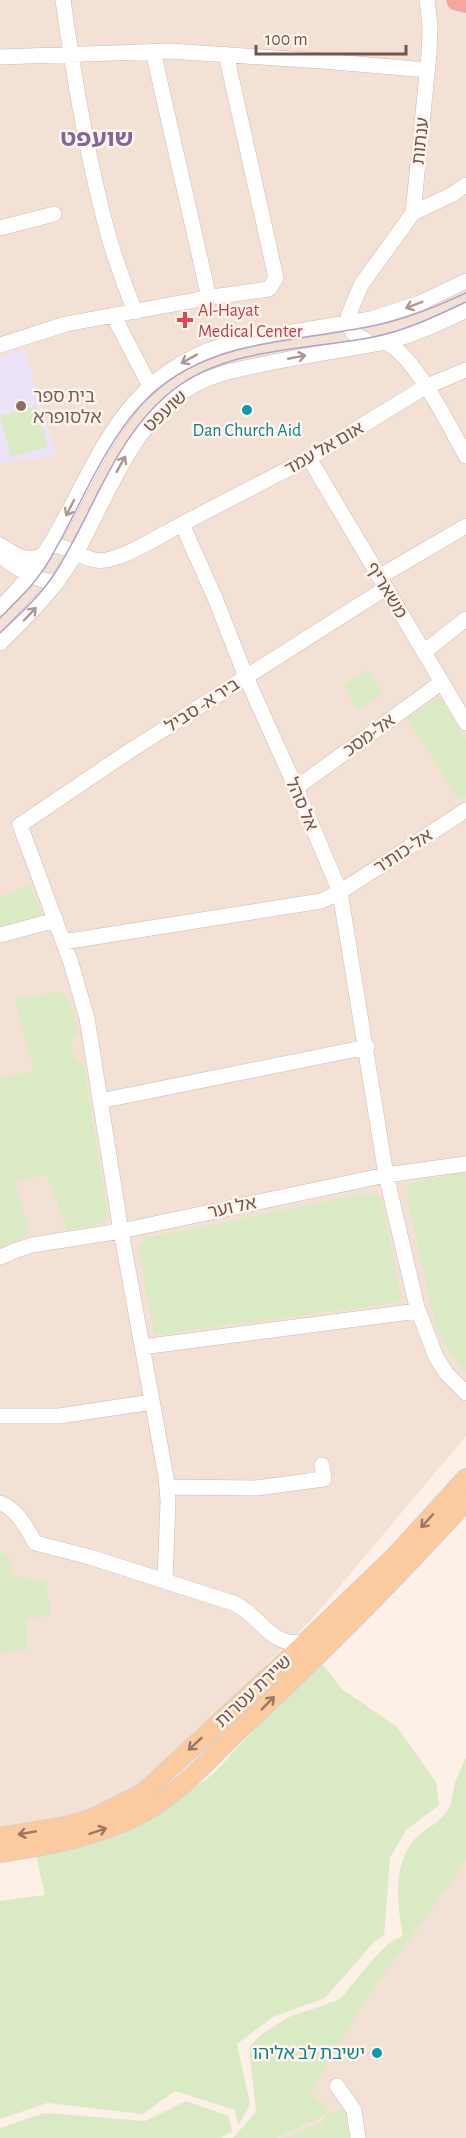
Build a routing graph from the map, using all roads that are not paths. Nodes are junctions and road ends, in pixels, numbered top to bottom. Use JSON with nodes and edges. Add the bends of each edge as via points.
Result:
{"nodes":[{"id":1,"x":63,"y":0,"type":"edge"},
{"id":2,"x":427,"y":0,"type":"edge"},
{"id":3,"x":457,"y":0,"type":"edge"},
{"id":4,"x":466,"y":3,"type":"edge"},
{"id":5,"x":153,"y":51,"type":"junction"},
{"id":6,"x":226,"y":54,"type":"junction"},
{"id":7,"x":71,"y":55,"type":"junction"},
{"id":8,"x":0,"y":57,"type":"edge"},
{"id":9,"x":427,"y":70,"type":"junction"},
{"id":10,"x":466,"y":185,"type":"edge"},
{"id":11,"x":413,"y":213,"type":"junction"},
{"id":12,"x":54,"y":214,"type":"dead end"},
{"id":13,"x":1,"y":223,"type":"edge"},
{"id":14,"x":466,"y":281,"type":"edge"},
{"id":15,"x":209,"y":298,"type":"junction"},
{"id":16,"x":466,"y":310,"type":"edge"},
{"id":17,"x":135,"y":312,"type":"junction"},
{"id":18,"x":112,"y":315,"type":"junction"},
{"id":19,"x":353,"y":325,"type":"junction"},
{"id":20,"x":412,"y":333,"type":"junction"},
{"id":21,"x":378,"y":343,"type":"junction"},
{"id":22,"x":0,"y":345,"type":"edge"},
{"id":23,"x":336,"y":350,"type":"junction"},
{"id":24,"x":410,"y":363,"type":"junction"},
{"id":25,"x":466,"y":370,"type":"edge"},
{"id":26,"x":150,"y":386,"type":"junction"},
{"id":27,"x":425,"y":387,"type":"junction"},
{"id":28,"x":466,"y":456,"type":"edge"},
{"id":29,"x":309,"y":458,"type":"junction"},
{"id":30,"x":182,"y":524,"type":"junction"},
{"id":31,"x":466,"y":526,"type":"edge"},
{"id":32,"x":0,"y":545,"type":"edge"},
{"id":33,"x":48,"y":550,"type":"junction"},
{"id":34,"x":76,"y":553,"type":"junction"},
{"id":35,"x":4,"y":559,"type":"edge"},
{"id":36,"x":30,"y":575,"type":"junction"},
{"id":37,"x":57,"y":582,"type":"junction"},
{"id":38,"x":383,"y":582,"type":"junction"},
{"id":39,"x":16,"y":592,"type":"junction"},
{"id":40,"x":0,"y":608,"type":"edge"},
{"id":41,"x":466,"y":619,"type":"edge"},
{"id":42,"x":0,"y":643,"type":"edge"},
{"id":43,"x":424,"y":652,"type":"junction"},
{"id":44,"x":246,"y":677,"type":"junction"},
{"id":45,"x":442,"y":682,"type":"junction"},
{"id":46,"x":466,"y":723,"type":"edge"},
{"id":47,"x":296,"y":788,"type":"junction"},
{"id":48,"x":466,"y":810,"type":"edge"},
{"id":49,"x":340,"y":892,"type":"junction"},
{"id":50,"x":56,"y":920,"type":"junction"},
{"id":51,"x":0,"y":935,"type":"edge"},
{"id":52,"x":63,"y":942,"type":"junction"},
{"id":53,"x":366,"y":1047,"type":"junction"},
{"id":54,"x":100,"y":1101,"type":"junction"},
{"id":55,"x":466,"y":1164,"type":"edge"},
{"id":56,"x":386,"y":1175,"type":"junction"},
{"id":57,"x":121,"y":1231,"type":"junction"},
{"id":58,"x":0,"y":1257,"type":"edge"},
{"id":59,"x":418,"y":1311,"type":"junction"},
{"id":60,"x":142,"y":1347,"type":"junction"},
{"id":61,"x":466,"y":1393,"type":"edge"},
{"id":62,"x":152,"y":1402,"type":"junction"},
{"id":63,"x":0,"y":1416,"type":"edge"},
{"id":64,"x":322,"y":1465,"type":"dead end"},
{"id":65,"x":466,"y":1478,"type":"edge"},
{"id":66,"x":167,"y":1487,"type":"junction"},
{"id":67,"x":466,"y":1501,"type":"edge"},
{"id":68,"x":0,"y":1503,"type":"edge"},
{"id":69,"x":165,"y":1580,"type":"junction"},
{"id":70,"x":265,"y":1629,"type":"junction"},
{"id":71,"x":306,"y":1642,"type":"junction"},
{"id":72,"x":279,"y":1667,"type":"junction"},
{"id":73,"x":0,"y":1837,"type":"edge"},
{"id":74,"x":0,"y":1853,"type":"edge"},
{"id":75,"x":337,"y":2086,"type":"dead end"},
{"id":76,"x":358,"y":2138,"type":"edge"}],
"edges":[{"from":1,"to":7,"type":"street"},
{"from":2,"to":9,"type":"street","name":"ענתות"},
{"from":3,"to":4,"type":"highway"},
{"from":5,"to":6,"type":"street"},
{"from":5,"to":7,"type":"street"},
{"from":5,"to":15,"type":"street"},
{"from":6,"to":9,"type":"street"},
{"from":6,"to":15,"type":"street","via":[[276,278],[269,289]]},
{"from":7,"to":8,"type":"street"},
{"from":7,"to":17,"type":"street","via":[[108,235]]},
{"from":9,"to":11,"type":"street","name":"ענתות"},
{"from":10,"to":11,"type":"street"},
{"from":11,"to":19,"type":"street","via":[[372,270]]},
{"from":12,"to":13,"type":"street"},
{"from":14,"to":19,"type":"street","name":"שועפט","one_way":true,"via":[[396,312]]},
{"from":15,"to":17,"type":"street"},
{"from":16,"to":20,"type":"street","name":"שועפט"},
{"from":17,"to":18,"type":"street"},
{"from":18,"to":22,"type":"street","via":[[66,324]]},
{"from":18,"to":26,"type":"street"},
{"from":19,"to":21,"type":"street"},
{"from":19,"to":23,"type":"street","via":[[345,344]]},
{"from":19,"to":26,"type":"street","name":"שועפט","one_way":true,"via":[[218,346],[172,369]]},
{"from":20,"to":21,"type":"street","name":"שועפט"},
{"from":20,"to":24,"type":"street","via":[[407,347]]},
{"from":21,"to":23,"type":"street","name":"שועפט"},
{"from":21,"to":24,"type":"street","via":[[396,347]]},
{"from":34,"to":23,"type":"street","name":"שועפט","one_way":true,"via":[[128,453],[170,402],[209,378]]},
{"from":24,"to":27,"type":"street"},
{"from":25,"to":27,"type":"street","name":"אום אל עמד"},
{"from":26,"to":33,"type":"street","name":"שועפט","one_way":true,"via":[[106,439]]},
{"from":27,"to":28,"type":"street"},
{"from":27,"to":29,"type":"street","name":"אום אל עמד"},
{"from":29,"to":30,"type":"street","name":"אום אל עמד"},
{"from":29,"to":38,"type":"street","name":"משאריף"},
{"from":30,"to":34,"type":"street","via":[[112,560],[98,561]]},
{"from":30,"to":44,"type":"street","name":"אל סהל"},
{"from":31,"to":38,"type":"street","name":"ביר א- סביל"},
{"from":32,"to":33,"type":"street","via":[[29,560]]},
{"from":33,"to":34,"type":"street","via":[[63,546]]},
{"from":33,"to":36,"type":"street","name":"שועפט"},
{"from":34,"to":37,"type":"street","name":"שועפט"},
{"from":35,"to":36,"type":"street"},
{"from":35,"to":39,"type":"street","via":[[16,577]]},
{"from":36,"to":37,"type":"street"},
{"from":36,"to":39,"type":"street","name":"שועפט"},
{"from":42,"to":37,"type":"street","name":"שועפט","one_way":true},
{"from":38,"to":43,"type":"street","name":"משאריף"},
{"from":38,"to":44,"type":"street","name":"ביר א- סביל"},
{"from":39,"to":40,"type":"street","name":"שועפט"},
{"from":41,"to":43,"type":"street"},
{"from":43,"to":45,"type":"street","name":"משאריף"},
{"from":44,"to":47,"type":"street","name":"אל סהל"},
{"from":44,"to":50,"type":"street","name":"ביר א- סביל","via":[[20,825]]},
{"from":45,"to":46,"type":"street","name":"משאריף"},
{"from":45,"to":47,"type":"street","name":"אל-מסכ"},
{"from":47,"to":49,"type":"street","name":"אל סהל"},
{"from":48,"to":49,"type":"street","name":"אל-כות'ר"},
{"from":49,"to":52,"type":"street","name":"אל-כות'ר","via":[[321,901]]},
{"from":49,"to":53,"type":"street","name":"אל סהל"},
{"from":50,"to":51,"type":"street"},
{"from":50,"to":52,"type":"street"},
{"from":52,"to":54,"type":"street","via":[[87,1018]]},
{"from":53,"to":54,"type":"street"},
{"from":53,"to":56,"type":"street","name":"אל סהל"},
{"from":54,"to":57,"type":"street"},
{"from":55,"to":56,"type":"street","name":"אל וער"},
{"from":56,"to":57,"type":"street","name":"אל וער"},
{"from":56,"to":59,"type":"street","name":"אל סהל"},
{"from":57,"to":58,"type":"street","name":"אל וער","via":[[32,1245]]},
{"from":57,"to":60,"type":"street"},
{"from":59,"to":60,"type":"street"},
{"from":59,"to":61,"type":"street","name":"אל סהל","via":[[436,1357]]},
{"from":60,"to":62,"type":"street"},
{"from":62,"to":63,"type":"street","via":[[59,1416]]},
{"from":62,"to":66,"type":"street"},
{"from":64,"to":66,"type":"street","via":[[324,1479],[276,1487]]},
{"from":65,"to":71,"type":"main road","name":"שיירת עטרות","one_way":true,"via":[[395,1556]]},
{"from":66,"to":69,"type":"street"},
{"from":74,"to":67,"type":"main road","name":"שיירת עטרות","one_way":true,"via":[[64,1842],[131,1819],[160,1803],[260,1711],[413,1560]]},
{"from":68,"to":69,"type":"street","via":[[24,1524],[35,1543]]},
{"from":69,"to":70,"type":"street","via":[[242,1606]]},
{"from":70,"to":71,"type":"street","via":[[286,1643]]},
{"from":70,"to":72,"type":"street","via":[[277,1648]]},
{"from":71,"to":72,"type":"main road","name":"שיירת עטרות"},
{"from":72,"to":73,"type":"main road","name":"שיירת עטרות","one_way":true,"via":[[143,1793],[93,1818]]},
{"from":75,"to":76,"type":"street","via":[[354,2110]]}]}
